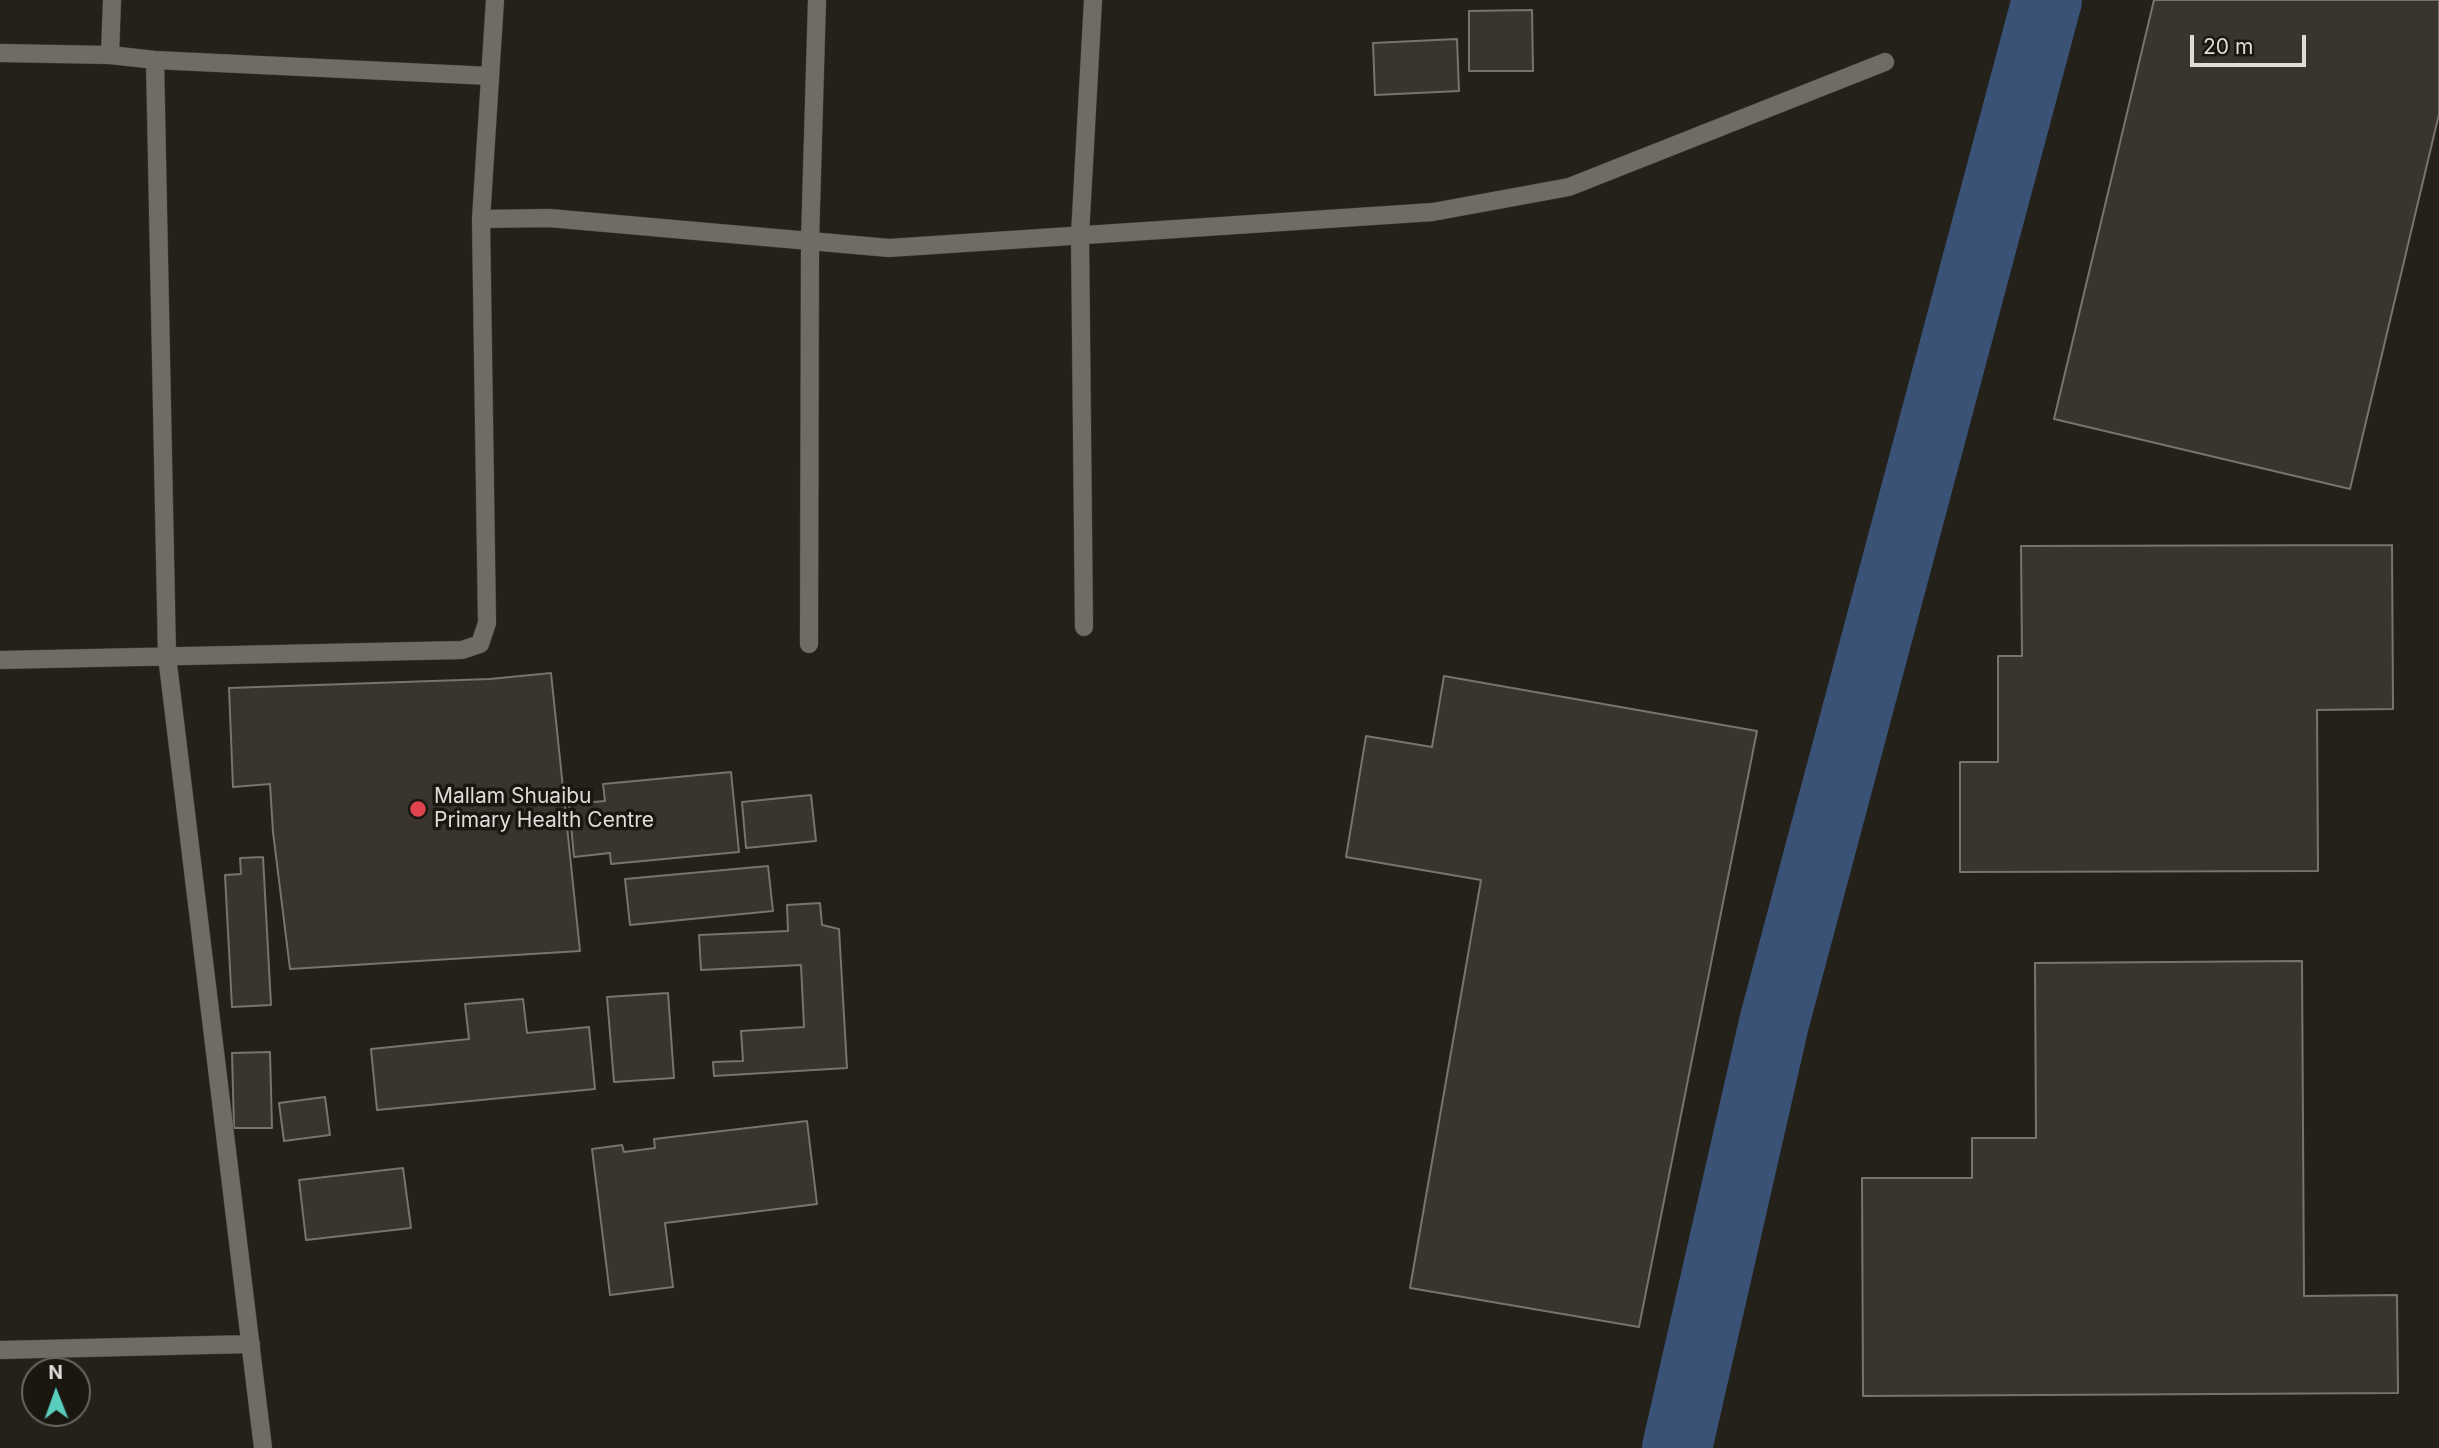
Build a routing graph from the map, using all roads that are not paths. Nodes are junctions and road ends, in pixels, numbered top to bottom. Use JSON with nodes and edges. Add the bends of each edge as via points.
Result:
{"nodes":[{"id":1,"x":111,"y":0,"type":"edge"},
{"id":2,"x":495,"y":0,"type":"edge"},
{"id":3,"x":817,"y":0,"type":"edge"},
{"id":4,"x":1093,"y":0,"type":"edge"},
{"id":5,"x":0,"y":53,"type":"edge"},
{"id":6,"x":110,"y":55,"type":"junction"},
{"id":7,"x":155,"y":60,"type":"junction"},
{"id":8,"x":1885,"y":62,"type":"dead end"},
{"id":9,"x":490,"y":76,"type":"junction"},
{"id":10,"x":481,"y":219,"type":"junction"},
{"id":11,"x":1080,"y":235,"type":"junction"},
{"id":12,"x":810,"y":241,"type":"junction"},
{"id":13,"x":1084,"y":627,"type":"dead end"},
{"id":14,"x":809,"y":644,"type":"dead end"},
{"id":15,"x":167,"y":656,"type":"junction"},
{"id":16,"x":0,"y":660,"type":"edge"},
{"id":17,"x":251,"y":1344,"type":"junction"},
{"id":18,"x":0,"y":1350,"type":"edge"},
{"id":19,"x":263,"y":1448,"type":"edge"}],
"edges":[{"from":1,"to":6,"type":"street"},
{"from":2,"to":9,"type":"street"},
{"from":3,"to":12,"type":"street"},
{"from":4,"to":11,"type":"street"},
{"from":5,"to":6,"type":"street"},
{"from":6,"to":7,"type":"street"},
{"from":7,"to":9,"type":"street"},
{"from":7,"to":15,"type":"street"},
{"from":8,"to":11,"type":"street","via":[[1569,187],[1433,212]]},
{"from":9,"to":10,"type":"street"},
{"from":10,"to":12,"type":"street","via":[[550,218]]},
{"from":10,"to":15,"type":"street","via":[[486,623],[480,644],[462,650]]},
{"from":11,"to":12,"type":"street","via":[[889,248]]},
{"from":11,"to":13,"type":"street"},
{"from":12,"to":14,"type":"street"},
{"from":15,"to":16,"type":"street"},
{"from":15,"to":17,"type":"street"},
{"from":17,"to":18,"type":"street"},
{"from":17,"to":19,"type":"street"}]}
